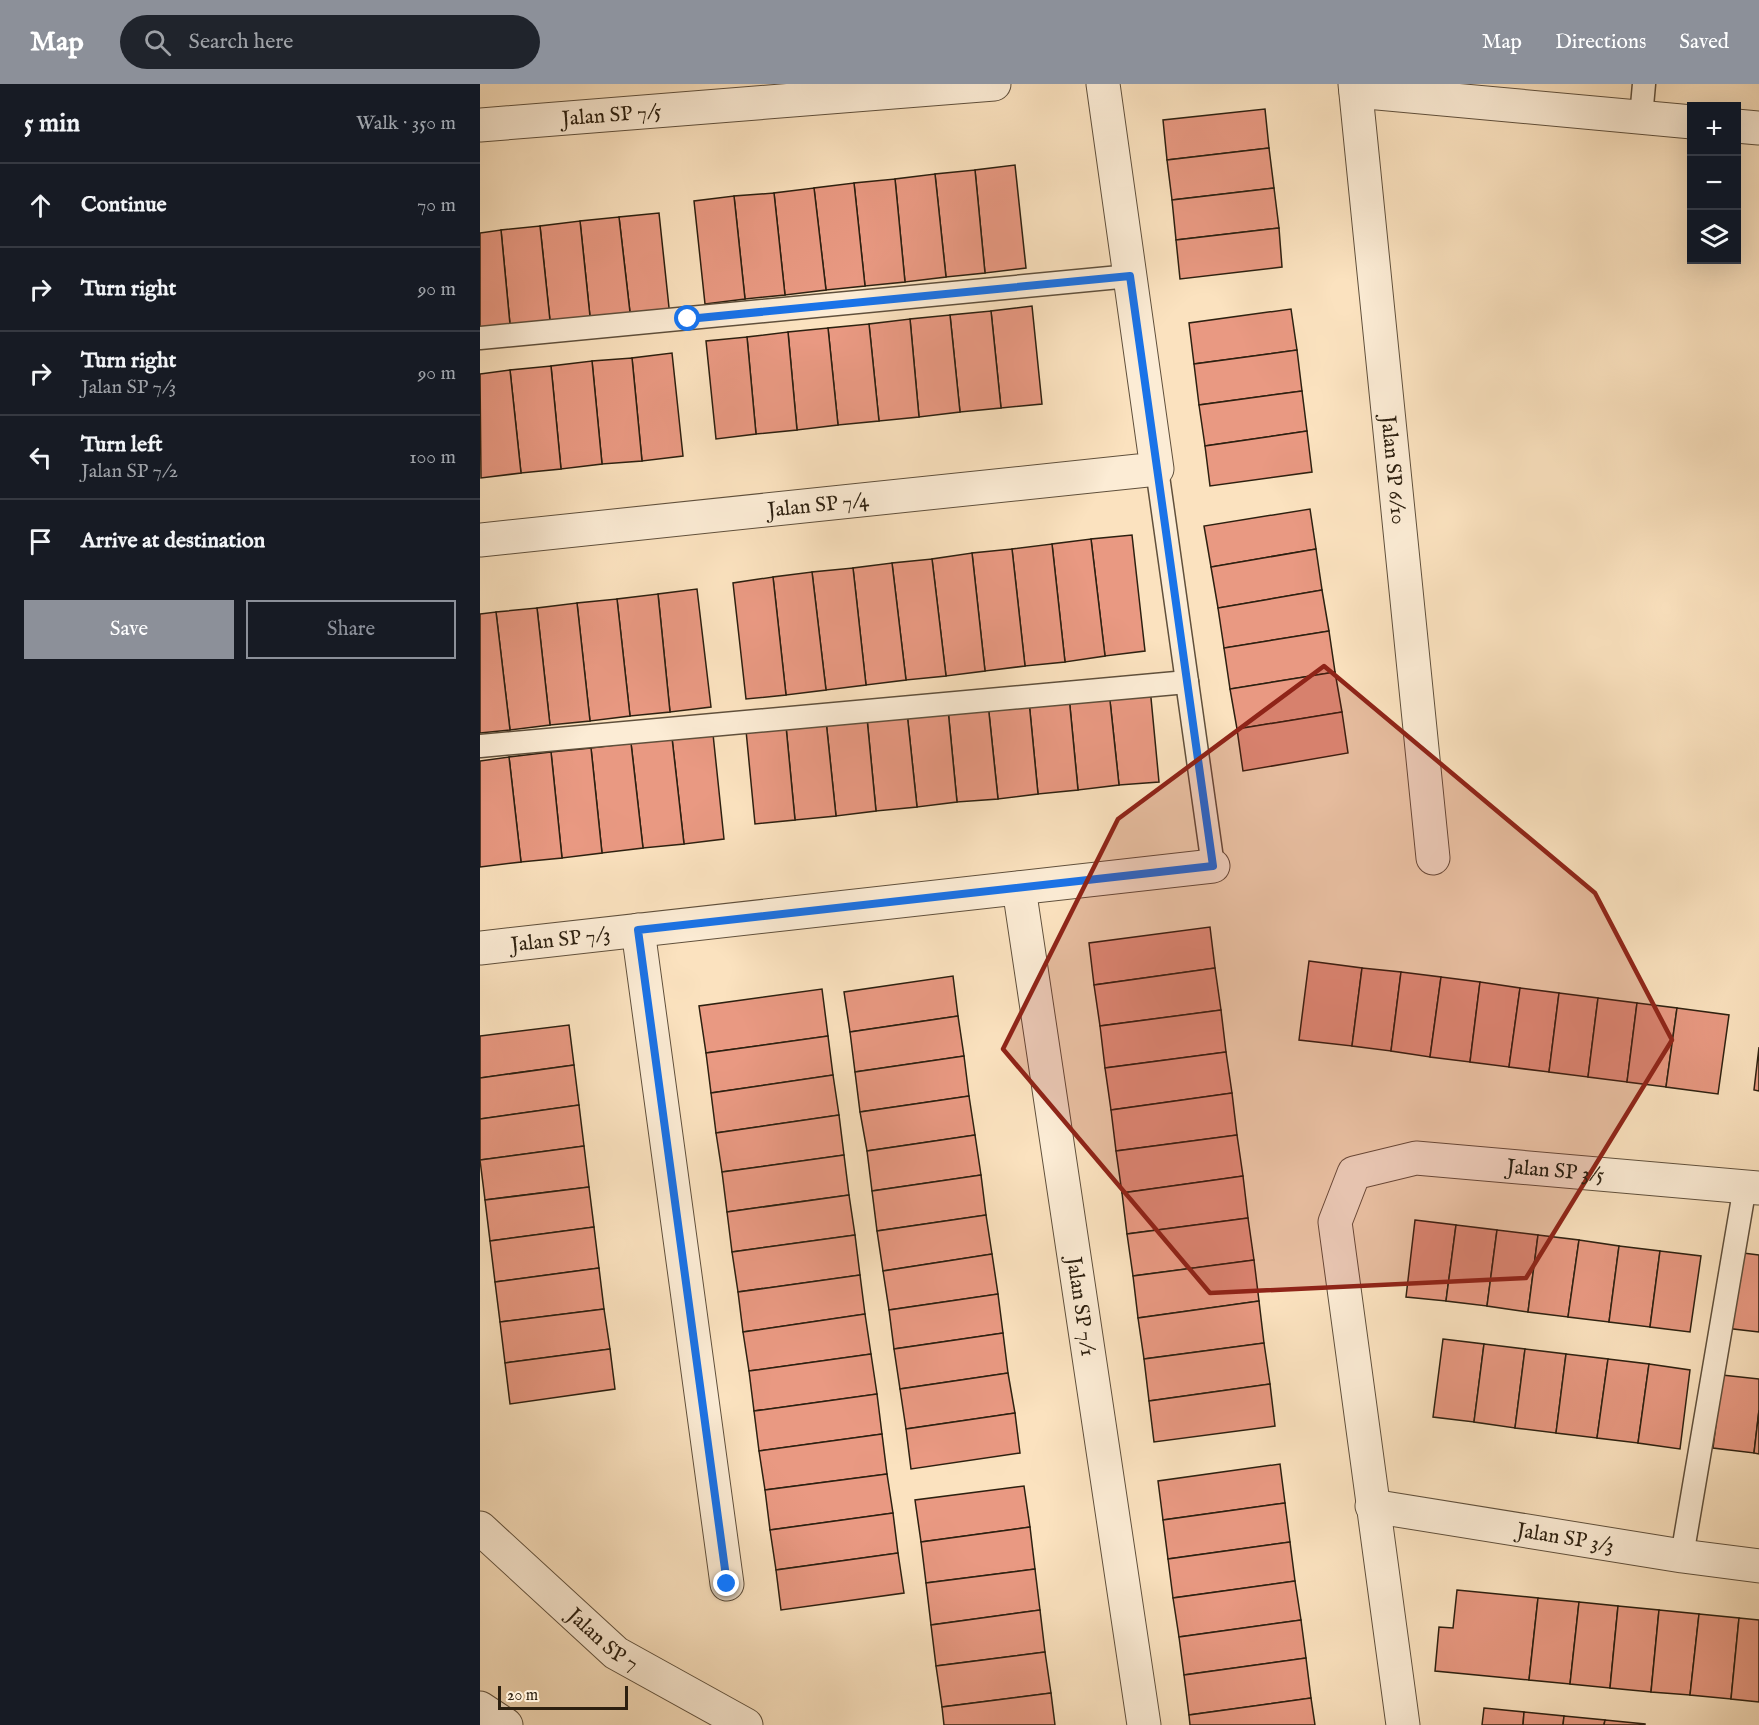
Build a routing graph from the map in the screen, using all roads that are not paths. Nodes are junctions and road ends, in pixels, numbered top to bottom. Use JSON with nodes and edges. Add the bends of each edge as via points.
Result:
{"nodes":[{"id":1,"x":994,"y":84,"type":"edge"},
{"id":2,"x":1103,"y":84,"type":"edge"},
{"id":3,"x":1644,"y":84,"type":"edge"},
{"id":4,"x":1355,"y":87,"type":"edge"},
{"id":5,"x":1452,"y":92,"type":"edge"},
{"id":6,"x":1641,"y":117,"type":"junction"},
{"id":7,"x":1687,"y":122,"type":"edge"},
{"id":8,"x":480,"y":124,"type":"edge"},
{"id":9,"x":1741,"y":126,"type":"edge"},
{"id":10,"x":1759,"y":128,"type":"edge"},
{"id":11,"x":1130,"y":276,"type":"junction"},
{"id":12,"x":480,"y":338,"type":"edge"},
{"id":13,"x":1157,"y":470,"type":"junction"},
{"id":14,"x":480,"y":540,"type":"edge"},
{"id":15,"x":1187,"y":682,"type":"junction"},
{"id":16,"x":480,"y":746,"type":"edge"},
{"id":17,"x":1433,"y":858,"type":"dead end"},
{"id":18,"x":1213,"y":866,"type":"joint"},
{"id":19,"x":1019,"y":888,"type":"junction"},
{"id":20,"x":638,"y":930,"type":"junction"},
{"id":21,"x":480,"y":948,"type":"edge"},
{"id":22,"x":1752,"y":1187,"type":"edge"},
{"id":23,"x":1372,"y":1506,"type":"junction"},
{"id":24,"x":480,"y":1528,"type":"edge"},
{"id":25,"x":1682,"y":1556,"type":"junction"},
{"id":26,"x":1759,"y":1566,"type":"edge"},
{"id":27,"x":727,"y":1584,"type":"dead end"},
{"id":28,"x":480,"y":1708,"type":"edge"},
{"id":29,"x":506,"y":1725,"type":"edge"},
{"id":30,"x":746,"y":1725,"type":"edge"},
{"id":31,"x":1144,"y":1725,"type":"edge"},
{"id":32,"x":1403,"y":1725,"type":"edge"}],
"edges":[{"from":1,"to":8,"type":"street","name":"Jalan SP 7/5"},
{"from":2,"to":11,"type":"street"},
{"from":3,"to":6,"type":"lane"},
{"from":4,"to":5,"type":"street"},
{"from":4,"to":17,"type":"street","name":"Jalan SP 6/10"},
{"from":5,"to":6,"type":"street"},
{"from":6,"to":7,"type":"street"},
{"from":9,"to":10,"type":"street"},
{"from":11,"to":12,"type":"lane"},
{"from":11,"to":13,"type":"street"},
{"from":13,"to":14,"type":"street","name":"Jalan SP 7/4"},
{"from":13,"to":15,"type":"lane"},
{"from":15,"to":16,"type":"lane"},
{"from":15,"to":18,"type":"lane"},
{"from":18,"to":19,"type":"street","name":"Jalan SP 7/3"},
{"from":19,"to":20,"type":"street","name":"Jalan SP 7/3"},
{"from":19,"to":31,"type":"street","name":"Jalan SP 7/1"},
{"from":20,"to":21,"type":"street","name":"Jalan SP 7/3"},
{"from":20,"to":27,"type":"street"},
{"from":22,"to":23,"type":"street","name":"Jalan SP 3/5","via":[[1416,1158],[1354,1173],[1335,1222]]},
{"from":22,"to":25,"type":"lane"},
{"from":23,"to":25,"type":"street","name":"Jalan SP 3/3"},
{"from":23,"to":32,"type":"street"},
{"from":24,"to":30,"type":"street","name":"Jalan SP 7","via":[[616,1653]]},
{"from":25,"to":26,"type":"street","name":"Jalan SP 3/3"},
{"from":28,"to":29,"type":"street"}]}
